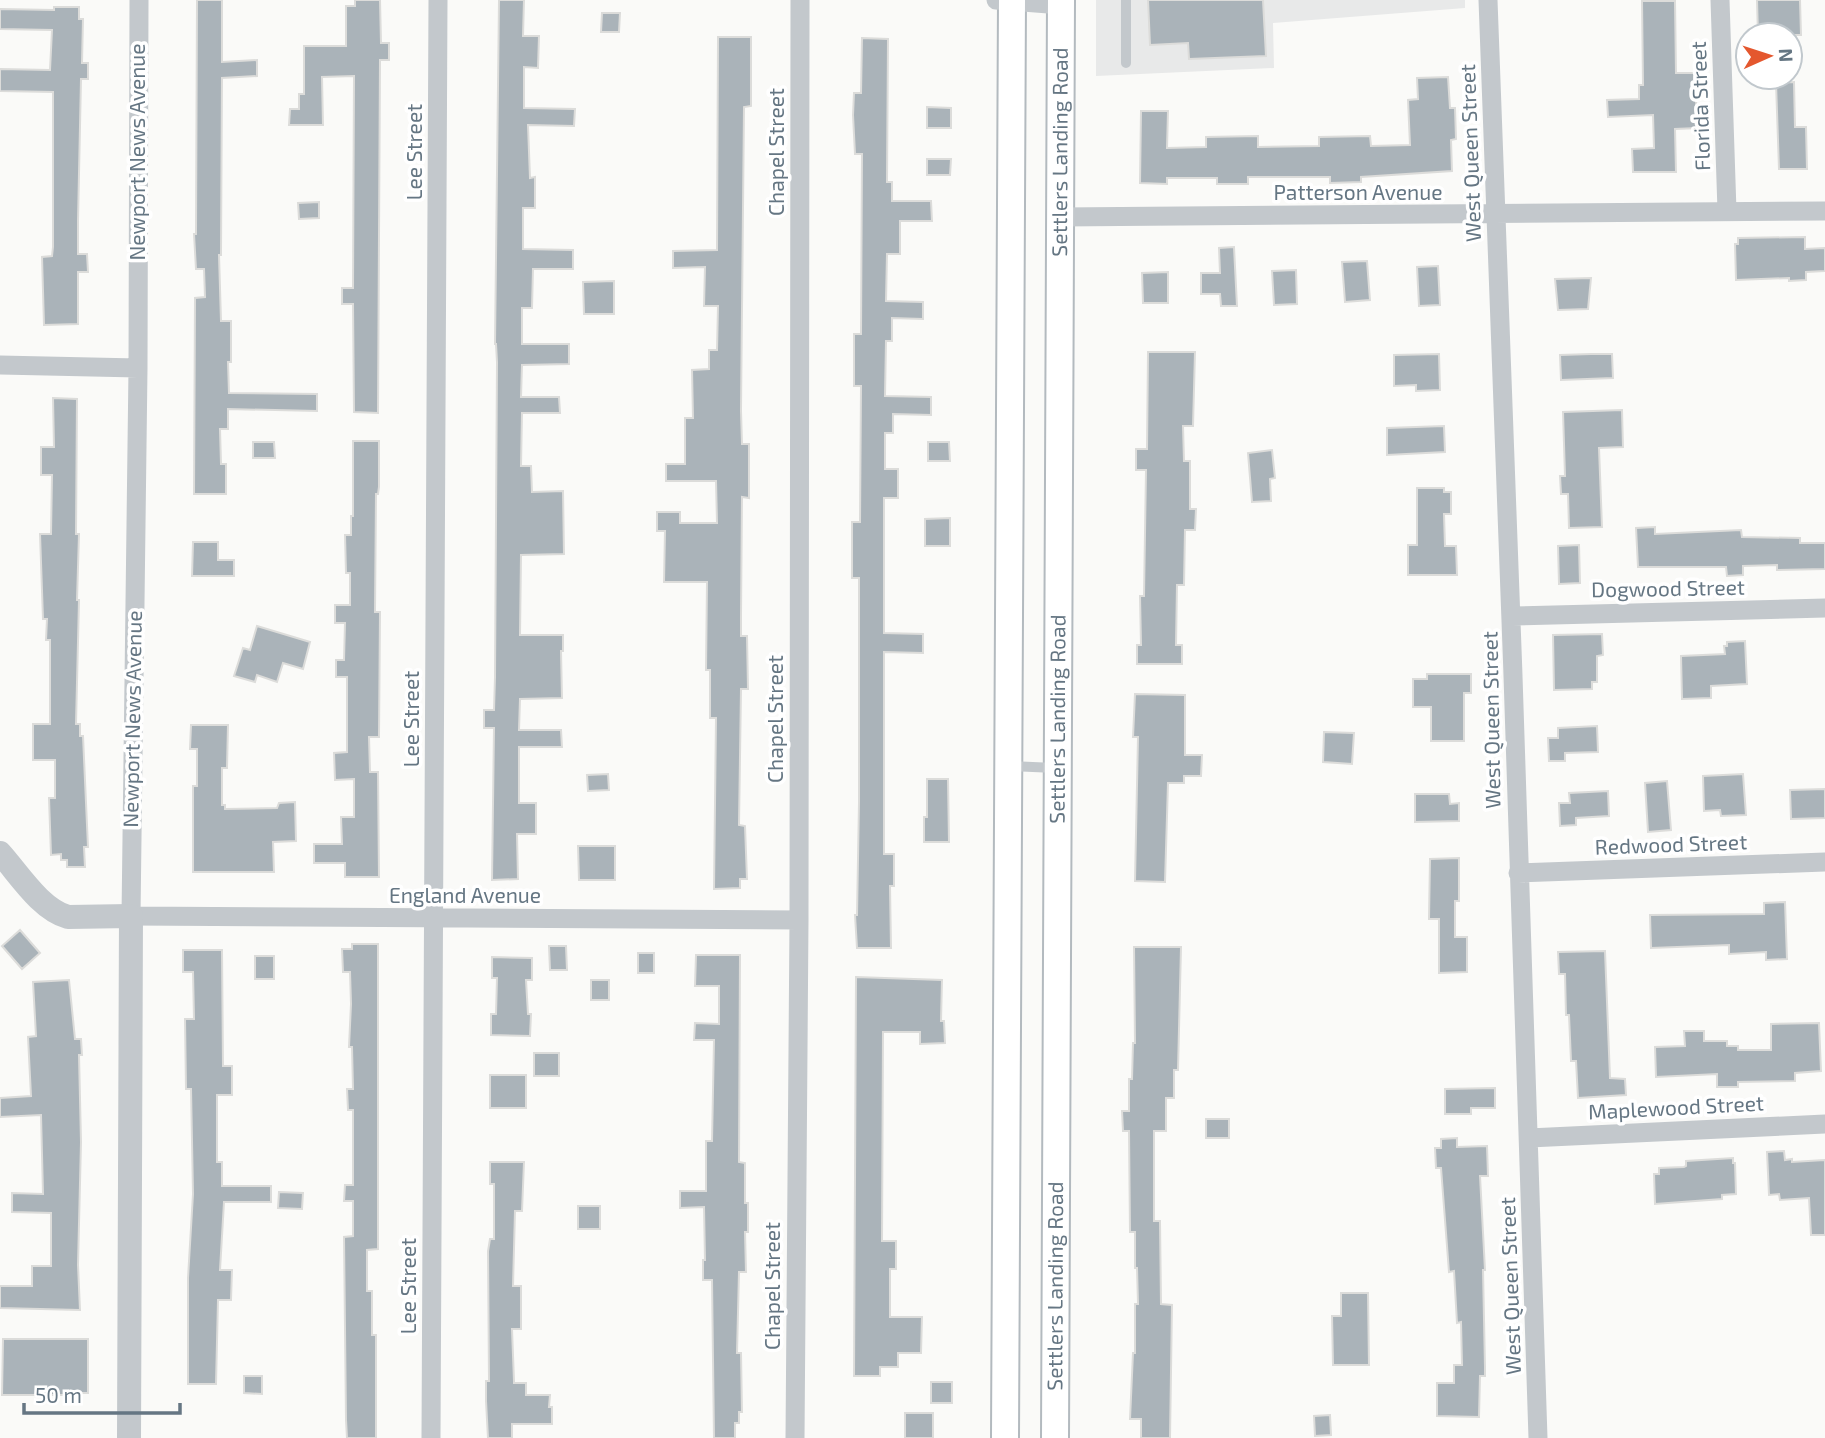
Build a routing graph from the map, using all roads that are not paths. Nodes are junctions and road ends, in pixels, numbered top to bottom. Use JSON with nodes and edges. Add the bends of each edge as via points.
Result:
{"nodes":[{"id":1,"x":139,"y":0,"type":"edge"},
{"id":2,"x":439,"y":0,"type":"edge"},
{"id":3,"x":800,"y":0,"type":"edge"},
{"id":4,"x":1007,"y":0,"type":"edge"},
{"id":5,"x":1126,"y":0,"type":"edge"},
{"id":6,"x":1488,"y":0,"type":"edge"},
{"id":7,"x":1720,"y":0,"type":"edge"},
{"id":8,"x":1061,"y":2,"type":"edge"},
{"id":9,"x":1126,"y":63,"type":"dead end"},
{"id":10,"x":1727,"y":211,"type":"junction"},
{"id":11,"x":1825,"y":211,"type":"edge"},
{"id":12,"x":1496,"y":215,"type":"junction"},
{"id":13,"x":1060,"y":217,"type":"junction"},
{"id":14,"x":0,"y":365,"type":"edge"},
{"id":15,"x":138,"y":368,"type":"junction"},
{"id":16,"x":1825,"y":608,"type":"edge"},
{"id":17,"x":1512,"y":616,"type":"junction"},
{"id":18,"x":1008,"y":766,"type":"junction"},
{"id":19,"x":1059,"y":768,"type":"junction"},
{"id":20,"x":0,"y":853,"type":"edge"},
{"id":21,"x":1825,"y":862,"type":"edge"},
{"id":22,"x":1518,"y":873,"type":"junction"},
{"id":23,"x":131,"y":916,"type":"junction"},
{"id":24,"x":434,"y":919,"type":"junction"},
{"id":25,"x":799,"y":920,"type":"junction"},
{"id":26,"x":1825,"y":1124,"type":"edge"},
{"id":27,"x":1529,"y":1138,"type":"junction"},
{"id":28,"x":129,"y":1438,"type":"edge"},
{"id":29,"x":431,"y":1438,"type":"edge"},
{"id":30,"x":795,"y":1438,"type":"edge"},
{"id":31,"x":1005,"y":1438,"type":"edge"},
{"id":32,"x":1055,"y":1438,"type":"edge"},
{"id":33,"x":1538,"y":1438,"type":"edge"}],
"edges":[{"from":1,"to":15,"type":"street","name":"Newport News Avenue"},
{"from":2,"to":24,"type":"street","name":"Lee Street"},
{"from":3,"to":25,"type":"street","name":"Chapel Street"},
{"from":4,"to":8,"type":"street"},
{"from":4,"to":18,"type":"main road"},
{"from":5,"to":9,"type":"lane"},
{"from":6,"to":12,"type":"street","name":"West Queen Street"},
{"from":7,"to":10,"type":"street","name":"Florida Street"},
{"from":8,"to":13,"type":"main road","name":"Settlers Landing Road"},
{"from":10,"to":11,"type":"street","name":"Patterson Avenue"},
{"from":10,"to":12,"type":"street","name":"Patterson Avenue"},
{"from":12,"to":13,"type":"street","name":"Patterson Avenue"},
{"from":12,"to":17,"type":"street","name":"West Queen Street"},
{"from":13,"to":19,"type":"main road","name":"Settlers Landing Road"},
{"from":14,"to":15,"type":"street"},
{"from":15,"to":23,"type":"street","name":"Newport News Avenue"},
{"from":16,"to":17,"type":"street","name":"Dogwood Street"},
{"from":17,"to":22,"type":"street","name":"West Queen Street"},
{"from":18,"to":19,"type":"lane"},
{"from":18,"to":31,"type":"main road"},
{"from":19,"to":32,"type":"main road","name":"Settlers Landing Road"},
{"from":20,"to":23,"type":"street","via":[[58,914]]},
{"from":21,"to":22,"type":"street","name":"Redwood Street"},
{"from":22,"to":27,"type":"street","name":"West Queen Street"},
{"from":23,"to":24,"type":"street","name":"England Avenue"},
{"from":23,"to":28,"type":"street","name":"Newport News Avenue"},
{"from":24,"to":25,"type":"street","name":"England Avenue"},
{"from":24,"to":29,"type":"street","name":"Lee Street"},
{"from":25,"to":30,"type":"street","name":"Chapel Street"},
{"from":26,"to":27,"type":"street","name":"Maplewood Street"},
{"from":27,"to":33,"type":"street","name":"West Queen Street"}]}
